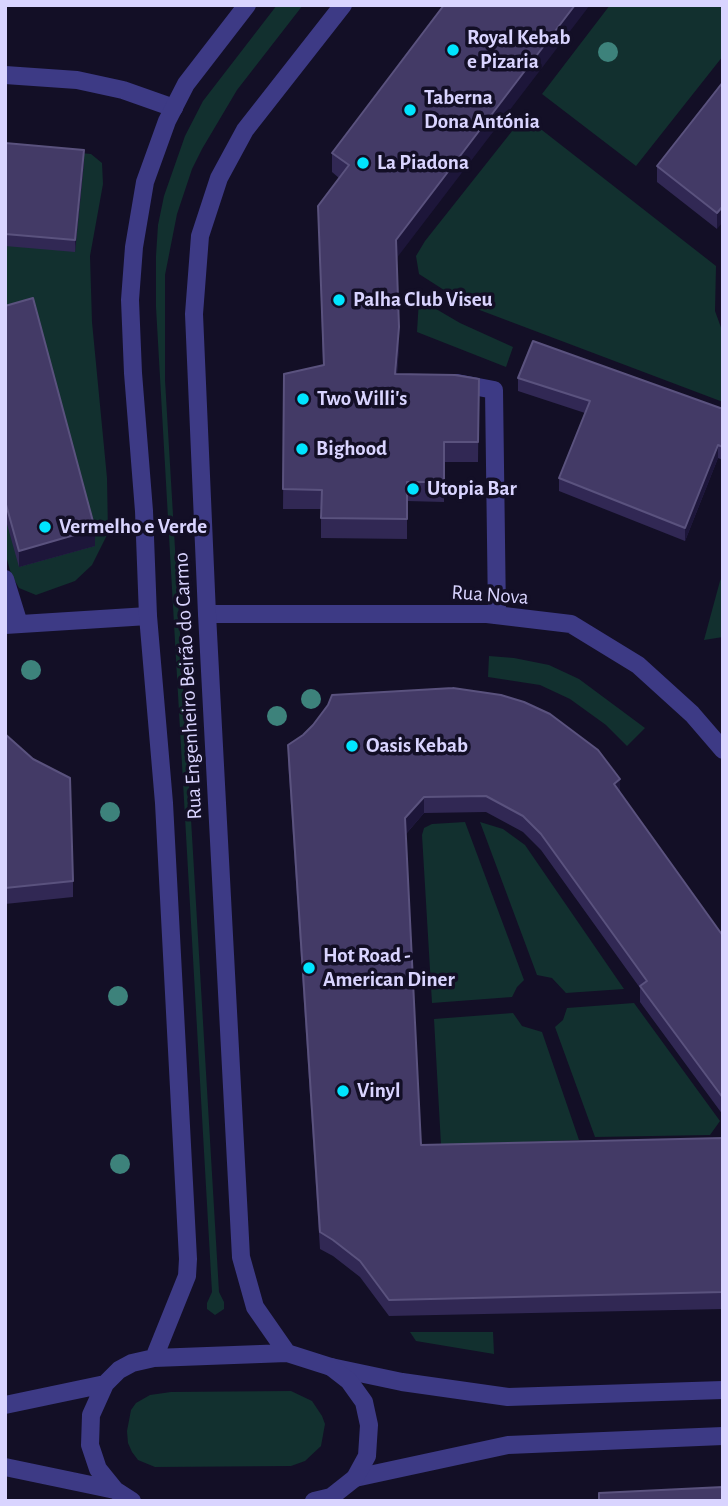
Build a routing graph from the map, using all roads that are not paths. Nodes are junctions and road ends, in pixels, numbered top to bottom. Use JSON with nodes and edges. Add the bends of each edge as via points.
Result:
{"nodes":[{"id":1,"x":247,"y":5,"type":"edge"},
{"id":2,"x":343,"y":5,"type":"edge"},
{"id":3,"x":5,"y":75,"type":"edge"},
{"id":4,"x":174,"y":108,"type":"junction"},
{"id":5,"x":435,"y":379,"type":"edge"},
{"id":6,"x":5,"y":579,"type":"edge"},
{"id":7,"x":207,"y":614,"type":"junction"},
{"id":8,"x":497,"y":615,"type":"junction"},
{"id":9,"x":148,"y":616,"type":"junction"},
{"id":10,"x":12,"y":624,"type":"edge"},
{"id":11,"x":723,"y":750,"type":"edge"},
{"id":12,"x":287,"y":1353,"type":"junction"},
{"id":13,"x":153,"y":1358,"type":"junction"},
{"id":14,"x":331,"y":1367,"type":"junction"},
{"id":15,"x":105,"y":1384,"type":"junction"},
{"id":16,"x":723,"y":1390,"type":"edge"},
{"id":17,"x":5,"y":1405,"type":"edge"},
{"id":18,"x":723,"y":1436,"type":"edge"},
{"id":19,"x":5,"y":1466,"type":"edge"},
{"id":20,"x":355,"y":1478,"type":"junction"},
{"id":21,"x":115,"y":1490,"type":"junction"},
{"id":22,"x":132,"y":1501,"type":"edge"},
{"id":23,"x":314,"y":1501,"type":"edge"}],
"edges":[{"from":1,"to":4,"type":"street","name":"Rua Engenheiro Beirão do Carmo","via":[[186,84]]},
{"from":2,"to":7,"type":"street","name":"Rua Engenheiro Beirão do Carmo","via":[[246,130],[219,178],[201,236],[194,314]]},
{"from":3,"to":4,"type":"street","via":[[77,80]]},
{"from":4,"to":9,"type":"street","name":"Rua Engenheiro Beirão do Carmo","via":[[145,182],[130,300]]},
{"from":5,"to":8,"type":"street","via":[[494,390]]},
{"from":6,"to":10,"type":"street"},
{"from":7,"to":8,"type":"street","name":"Rua Nova"},
{"from":7,"to":12,"type":"street","name":"Rua Engenheiro Beirão do Carmo","via":[[241,1257],[255,1307]]},
{"from":8,"to":11,"type":"street","name":"Rua Nova","via":[[570,624],[638,665],[692,714]]},
{"from":9,"to":10,"type":"street"},
{"from":9,"to":13,"type":"street","name":"Rua Engenheiro Beirão do Carmo","via":[[164,803],[188,1259],[187,1276]]},
{"from":12,"to":13,"type":"street"},
{"from":12,"to":14,"type":"street"},
{"from":13,"to":15,"type":"street","via":[[119,1370]]},
{"from":14,"to":16,"type":"street","via":[[508,1397]]},
{"from":14,"to":20,"type":"street","via":[[349,1381],[363,1402],[369,1425],[367,1456]]},
{"from":15,"to":17,"type":"street"},
{"from":15,"to":21,"type":"street","via":[[91,1415],[90,1445],[98,1469]]},
{"from":18,"to":20,"type":"street","via":[[508,1446]]},
{"from":19,"to":21,"type":"street"},
{"from":20,"to":23,"type":"street","via":[[331,1497]]},
{"from":21,"to":22,"type":"street"}]}
